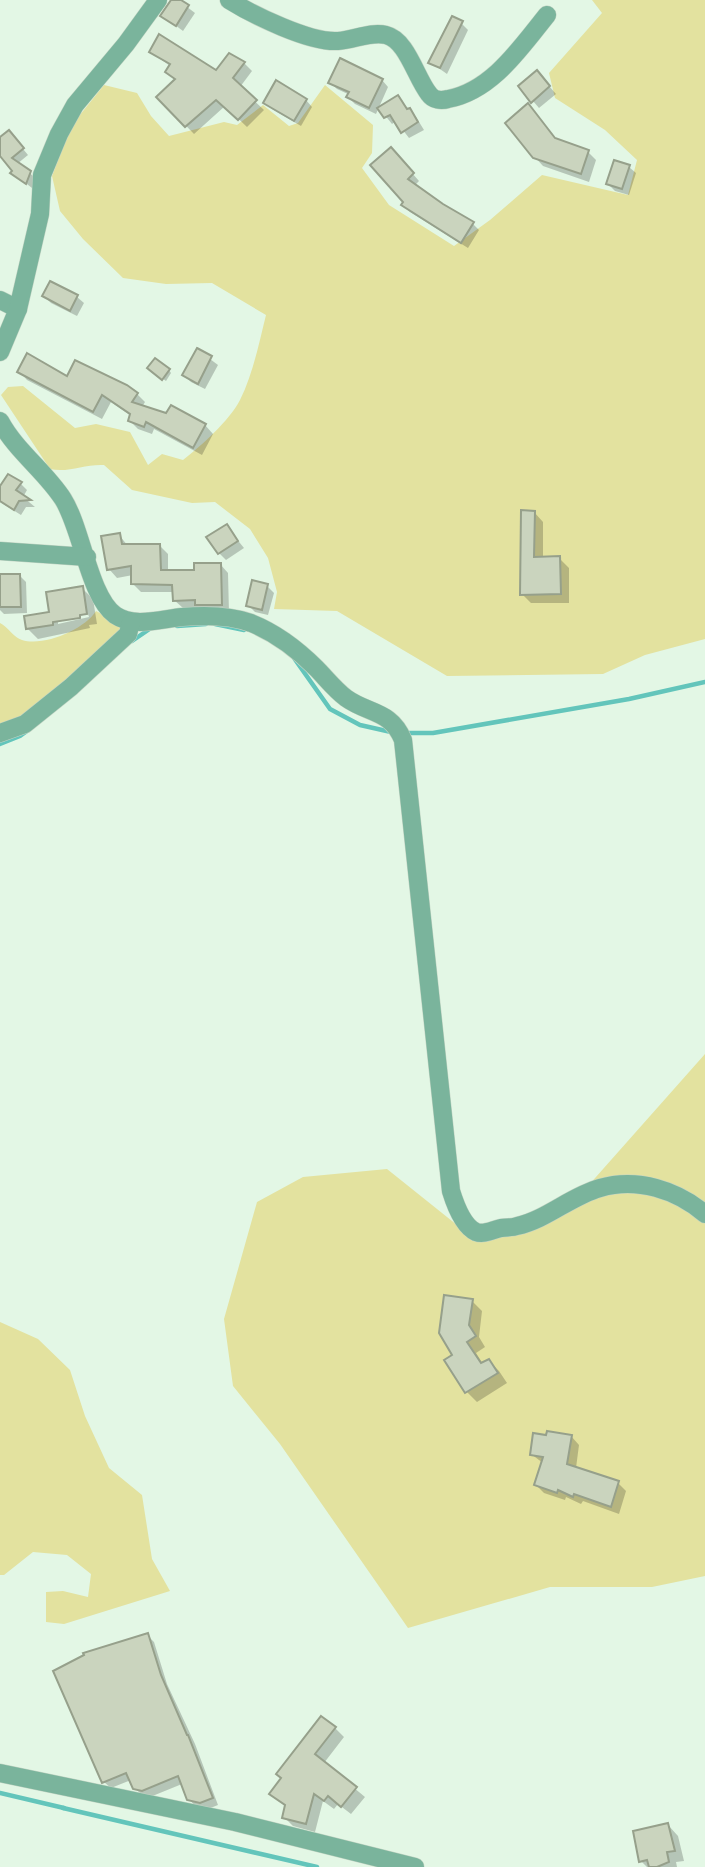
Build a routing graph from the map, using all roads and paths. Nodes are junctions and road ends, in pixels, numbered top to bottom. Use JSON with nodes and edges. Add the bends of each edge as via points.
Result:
{"nodes":[{"id":1,"x":158,"y":0,"type":"edge"},
{"id":2,"x":229,"y":0,"type":"edge"},
{"id":3,"x":548,"y":15,"type":"dead end"},
{"id":4,"x":0,"y":300,"type":"edge"},
{"id":5,"x":18,"y":309,"type":"junction"},
{"id":6,"x":0,"y":352,"type":"edge"},
{"id":7,"x":0,"y":421,"type":"edge"},
{"id":8,"x":0,"y":551,"type":"edge"},
{"id":9,"x":87,"y":557,"type":"junction"},
{"id":10,"x":131,"y":622,"type":"junction"},
{"id":11,"x":0,"y":733,"type":"edge"},
{"id":12,"x":705,"y":1214,"type":"edge"},
{"id":13,"x":0,"y":1773,"type":"edge"},
{"id":14,"x":415,"y":1867,"type":"edge"}],
"edges":[{"from":1,"to":5,"type":"street","via":[[75,105],[59,134],[42,175],[40,214]]},
{"from":2,"to":3,"type":"street","via":[[321,40],[391,36],[401,45],[430,97],[440,101],[483,85]]},
{"from":4,"to":5,"type":"street"},
{"from":5,"to":6,"type":"street"},
{"from":7,"to":9,"type":"street","via":[[64,499]]},
{"from":8,"to":9,"type":"street"},
{"from":9,"to":10,"type":"street","via":[[104,600],[114,614]]},
{"from":10,"to":11,"type":"street","via":[[128,634],[71,687],[25,724]]},
{"from":10,"to":12,"type":"street","via":[[223,616],[250,623],[291,645],[337,692],[392,721],[399,730],[451,1191],[473,1231],[483,1234],[519,1226],[599,1188],[616,1185],[664,1189],[689,1200]]},
{"from":13,"to":14,"type":"street","via":[[235,1822]]}]}
